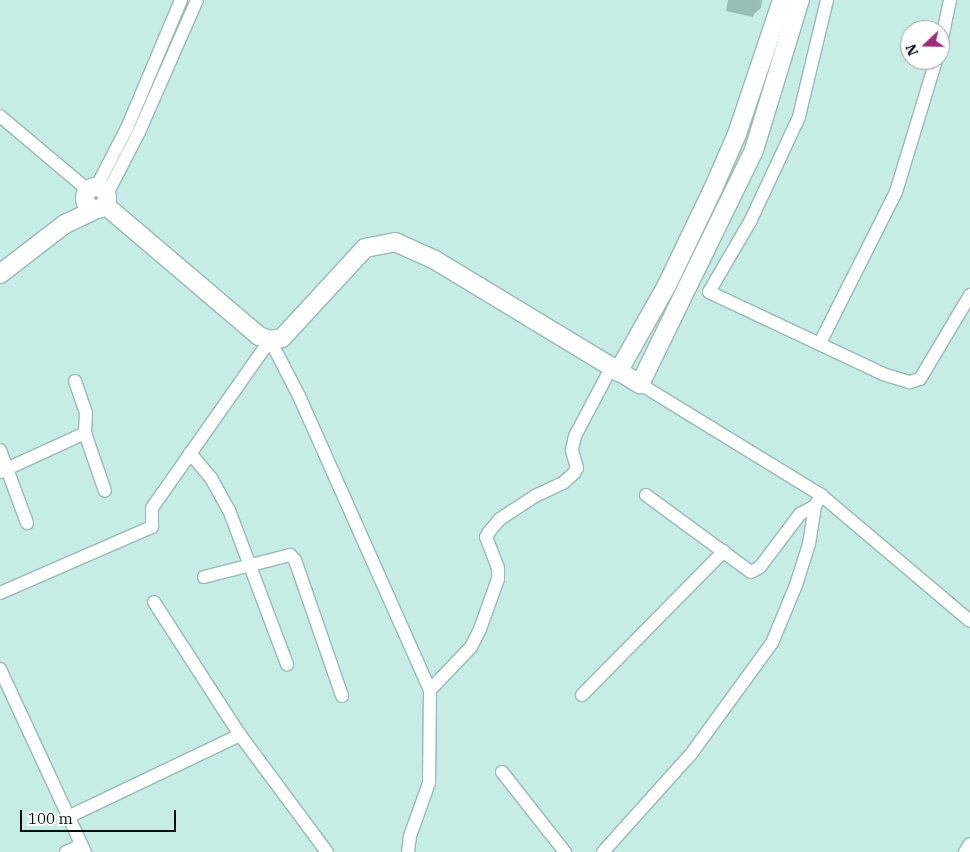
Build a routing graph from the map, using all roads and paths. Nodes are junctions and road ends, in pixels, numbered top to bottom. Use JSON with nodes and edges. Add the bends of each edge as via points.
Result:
{"nodes":[{"id":1,"x":181,"y":0,"type":"edge"},
{"id":2,"x":197,"y":0,"type":"edge"},
{"id":3,"x":782,"y":0,"type":"edge"},
{"id":4,"x":800,"y":0,"type":"edge"},
{"id":5,"x":827,"y":0,"type":"edge"},
{"id":6,"x":950,"y":0,"type":"edge"},
{"id":7,"x":946,"y":20,"type":"edge"},
{"id":8,"x":933,"y":70,"type":"edge"},
{"id":9,"x":0,"y":116,"type":"edge"},
{"id":10,"x":97,"y":197,"type":"junction"},
{"id":11,"x":0,"y":274,"type":"edge"},
{"id":12,"x":969,"y":300,"type":"edge"},
{"id":13,"x":270,"y":340,"type":"junction"},
{"id":14,"x":820,"y":343,"type":"junction"},
{"id":15,"x":614,"y":370,"type":"junction"},
{"id":16,"x":75,"y":381,"type":"dead end"},
{"id":17,"x":640,"y":384,"type":"junction"},
{"id":18,"x":85,"y":434,"type":"junction"},
{"id":19,"x":0,"y":450,"type":"edge"},
{"id":20,"x":190,"y":453,"type":"junction"},
{"id":21,"x":4,"y":471,"type":"edge"},
{"id":22,"x":105,"y":491,"type":"dead end"},
{"id":23,"x":646,"y":495,"type":"dead end"},
{"id":24,"x":818,"y":501,"type":"junction"},
{"id":25,"x":27,"y":523,"type":"dead end"},
{"id":26,"x":724,"y":551,"type":"junction"},
{"id":27,"x":250,"y":564,"type":"junction"},
{"id":28,"x":204,"y":576,"type":"dead end"},
{"id":29,"x":0,"y":593,"type":"edge"},
{"id":30,"x":154,"y":602,"type":"dead end"},
{"id":31,"x":970,"y":621,"type":"edge"},
{"id":32,"x":287,"y":664,"type":"dead end"},
{"id":33,"x":0,"y":669,"type":"edge"},
{"id":34,"x":430,"y":690,"type":"junction"},
{"id":35,"x":582,"y":695,"type":"dead end"},
{"id":36,"x":342,"y":696,"type":"dead end"},
{"id":37,"x":240,"y":734,"type":"junction"},
{"id":38,"x":502,"y":772,"type":"dead end"},
{"id":39,"x":68,"y":817,"type":"junction"},
{"id":40,"x":970,"y":844,"type":"edge"},
{"id":41,"x":83,"y":848,"type":"edge"},
{"id":42,"x":66,"y":852,"type":"edge"},
{"id":43,"x":327,"y":852,"type":"edge"},
{"id":44,"x":408,"y":852,"type":"edge"},
{"id":45,"x":565,"y":852,"type":"edge"},
{"id":46,"x":602,"y":852,"type":"edge"},
{"id":47,"x":965,"y":852,"type":"edge"}],
"edges":[{"from":1,"to":10,"type":"street"},
{"from":2,"to":10,"type":"street","via":[[139,132]]},
{"from":3,"to":15,"type":"street","via":[[737,134],[713,189],[668,285]]},
{"from":4,"to":17,"type":"street","via":[[754,150]]},
{"from":5,"to":14,"type":"street","via":[[799,117],[751,220],[709,292]]},
{"from":6,"to":7,"type":"street"},
{"from":8,"to":14,"type":"street","via":[[896,192]]},
{"from":9,"to":10,"type":"street"},
{"from":10,"to":11,"type":"street"},
{"from":10,"to":13,"type":"street","via":[[259,336]]},
{"from":12,"to":14,"type":"street","via":[[920,379],[910,382],[883,374]]},
{"from":13,"to":15,"type":"street","via":[[282,338],[365,248],[395,242],[435,260]]},
{"from":13,"to":20,"type":"street"},
{"from":13,"to":34,"type":"street","via":[[299,396]]},
{"from":15,"to":17,"type":"street"},
{"from":15,"to":34,"type":"street","via":[[575,436],[572,450],[577,468],[574,473],[563,484],[535,496],[500,519],[486,537],[498,568],[498,579],[480,629],[471,647]]},
{"from":16,"to":18,"type":"street","via":[[86,413]]},
{"from":17,"to":24,"type":"street"},
{"from":18,"to":21,"type":"street"},
{"from":18,"to":22,"type":"street"},
{"from":19,"to":21,"type":"street"},
{"from":20,"to":27,"type":"street","via":[[221,494]]},
{"from":20,"to":29,"type":"street","via":[[152,508],[152,527],[148,531]]},
{"from":21,"to":25,"type":"street"},
{"from":23,"to":26,"type":"street"},
{"from":24,"to":26,"type":"street","via":[[800,514],[760,567],[751,572]]},
{"from":24,"to":31,"type":"street"},
{"from":24,"to":46,"type":"street","via":[[810,544],[786,614],[772,643],[691,754]]},
{"from":26,"to":35,"type":"street"},
{"from":27,"to":28,"type":"street"},
{"from":27,"to":32,"type":"street"},
{"from":27,"to":36,"type":"street","via":[[282,554],[295,560]]},
{"from":30,"to":37,"type":"street"},
{"from":33,"to":39,"type":"street"},
{"from":34,"to":44,"type":"street","via":[[429,783],[410,836]]},
{"from":37,"to":39,"type":"street"},
{"from":37,"to":43,"type":"street"},
{"from":38,"to":45,"type":"street"},
{"from":39,"to":41,"type":"street"},
{"from":40,"to":47,"type":"street"},
{"from":41,"to":42,"type":"street"}]}
